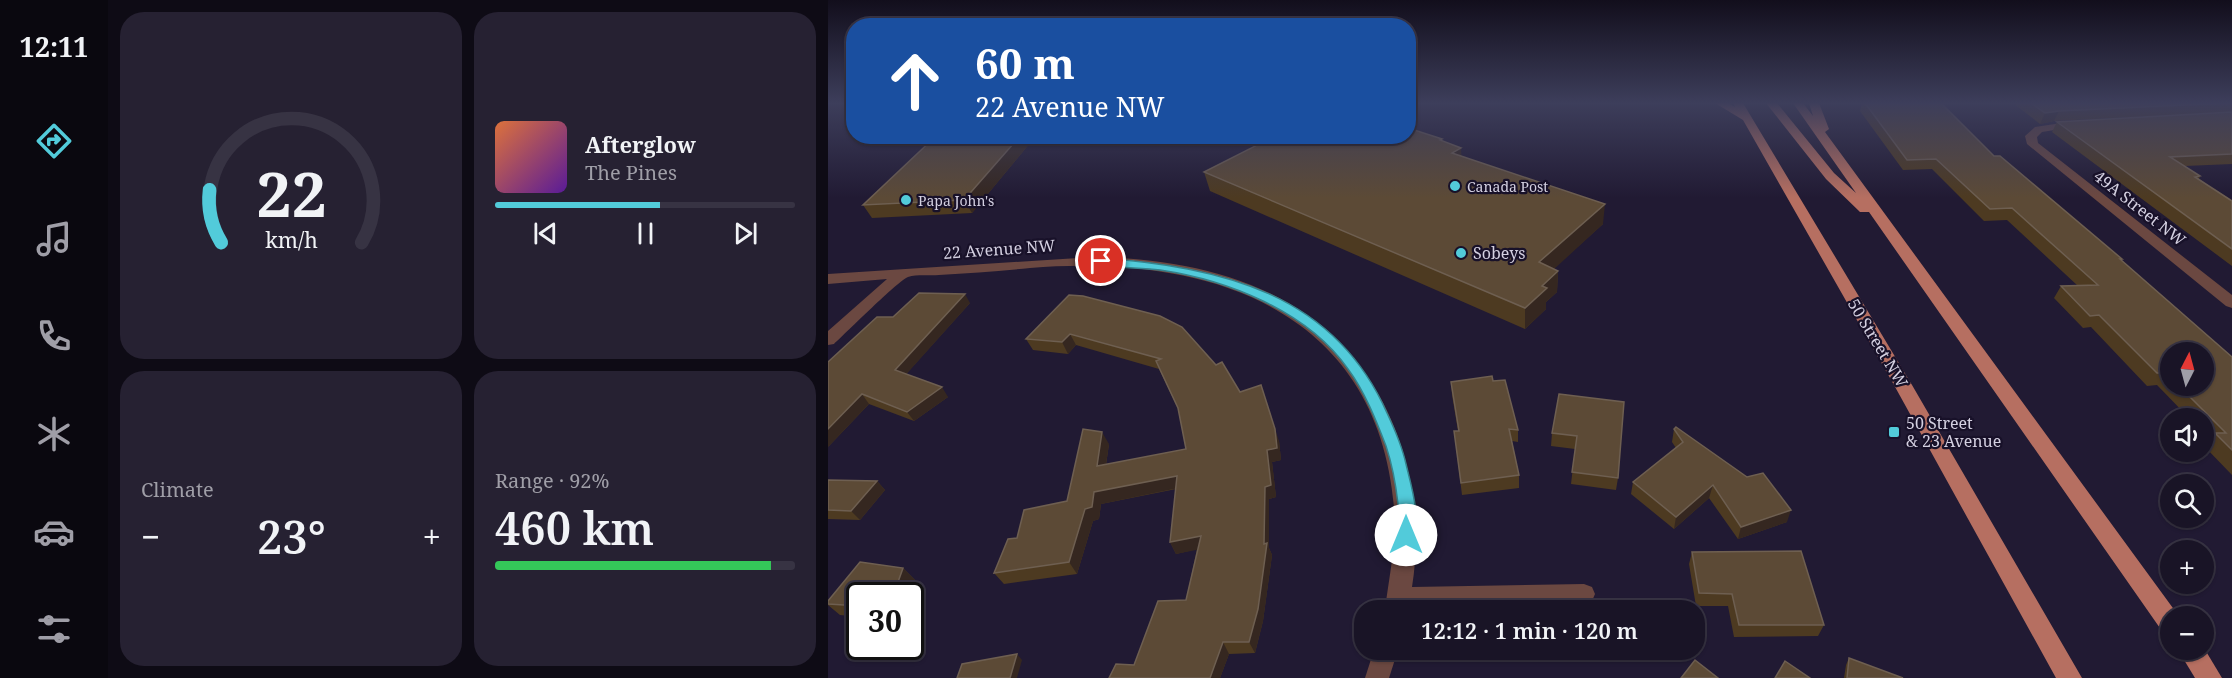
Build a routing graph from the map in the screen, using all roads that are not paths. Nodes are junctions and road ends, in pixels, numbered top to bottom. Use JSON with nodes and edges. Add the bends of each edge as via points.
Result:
{"nodes":[{"id":1,"x":1756,"y":135,"type":"edge"},
{"id":2,"x":1797,"y":135,"type":"edge"},
{"id":3,"x":1821,"y":135,"type":"edge"},
{"id":4,"x":1824,"y":135,"type":"edge"},
{"id":5,"x":2032,"y":135,"type":"edge"},
{"id":6,"x":1826,"y":141,"type":"junction"},
{"id":7,"x":1894,"y":237,"type":"junction"},
{"id":8,"x":903,"y":273,"type":"junction"},
{"id":9,"x":828,"y":279,"type":"edge"},
{"id":10,"x":2232,"y":303,"type":"edge"},
{"id":11,"x":828,"y":340,"type":"edge"},
{"id":12,"x":1584,"y":594,"type":"dead end"},
{"id":13,"x":1398,"y":600,"type":"edge"},
{"id":14,"x":1472,"y":600,"type":"edge"},
{"id":15,"x":2160,"y":609,"type":"edge"},
{"id":16,"x":1383,"y":660,"type":"edge"},
{"id":17,"x":2197,"y":660,"type":"edge"},
{"id":18,"x":1377,"y":678,"type":"edge"},
{"id":19,"x":2070,"y":678,"type":"edge"},
{"id":20,"x":2210,"y":678,"type":"edge"}],
"edges":[{"from":1,"to":19,"type":"main road","name":"50 Street NW"},
{"from":2,"to":7,"type":"main road","via":[[1830,176]]},
{"from":3,"to":6,"type":"main road"},
{"from":4,"to":6,"type":"main road"},
{"from":5,"to":10,"type":"street","name":"49A Street NW","via":[[2039,150]]},
{"from":6,"to":7,"type":"main road"},
{"from":7,"to":15,"type":"main road"},
{"from":8,"to":9,"type":"street","name":"22 Avenue NW"},
{"from":8,"to":11,"type":"street"},
{"from":8,"to":13,"type":"street","name":"22 Avenue NW","via":[[1130,262],[1221,279],[1305,320],[1353,364],[1369,389],[1394,448],[1406,504]]},
{"from":12,"to":14,"type":"street"},
{"from":16,"to":18,"type":"street"},
{"from":17,"to":20,"type":"main road"}]}
